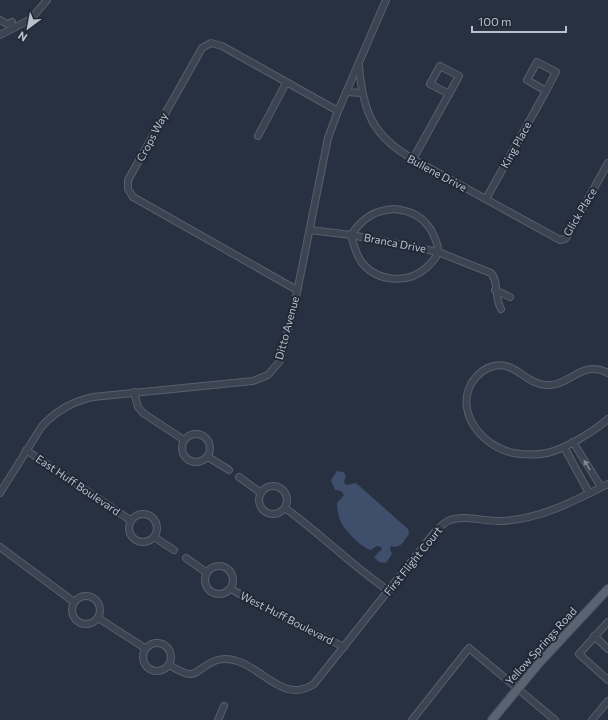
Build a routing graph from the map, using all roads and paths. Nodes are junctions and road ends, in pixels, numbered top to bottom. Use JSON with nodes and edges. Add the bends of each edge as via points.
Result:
{"nodes":[{"id":1,"x":47,"y":0,"type":"edge"},
{"id":2,"x":386,"y":0,"type":"edge"},
{"id":3,"x":0,"y":20,"type":"edge"},
{"id":4,"x":12,"y":22,"type":"dead end"},
{"id":5,"x":0,"y":35,"type":"edge"},
{"id":6,"x":358,"y":66,"type":"junction"},
{"id":7,"x":286,"y":83,"type":"junction"},
{"id":8,"x":546,"y":91,"type":"junction"},
{"id":9,"x":346,"y":92,"type":"junction"},
{"id":10,"x":361,"y":93,"type":"junction"},
{"id":11,"x":449,"y":94,"type":"junction"},
{"id":12,"x":338,"y":111,"type":"junction"},
{"id":13,"x":258,"y":136,"type":"dead end"},
{"id":14,"x":413,"y":159,"type":"junction"},
{"id":15,"x":608,"y":164,"type":"edge"},
{"id":16,"x":486,"y":199,"type":"junction"},
{"id":17,"x":310,"y":230,"type":"junction"},
{"id":18,"x":351,"y":235,"type":"junction"},
{"id":19,"x":563,"y":240,"type":"joint"},
{"id":20,"x":438,"y":252,"type":"junction"},
{"id":21,"x":297,"y":290,"type":"junction"},
{"id":22,"x":496,"y":290,"type":"junction"},
{"id":23,"x":510,"y":298,"type":"dead end"},
{"id":24,"x":501,"y":309,"type":"dead end"},
{"id":25,"x":608,"y":373,"type":"edge"},
{"id":26,"x":134,"y":392,"type":"junction"},
{"id":27,"x":608,"y":419,"type":"edge"},
{"id":28,"x":184,"y":440,"type":"junction"},
{"id":29,"x":573,"y":442,"type":"junction"},
{"id":30,"x":564,"y":447,"type":"junction"},
{"id":31,"x":26,"y":450,"type":"junction"},
{"id":32,"x":208,"y":457,"type":"junction"},
{"id":33,"x":229,"y":470,"type":"dead end"},
{"id":34,"x":239,"y":477,"type":"dead end"},
{"id":35,"x":608,"y":484,"type":"edge"},
{"id":36,"x":601,"y":488,"type":"junction"},
{"id":37,"x":0,"y":493,"type":"edge"},
{"id":38,"x":261,"y":493,"type":"junction"},
{"id":39,"x":590,"y":493,"type":"junction"},
{"id":40,"x":285,"y":508,"type":"junction"},
{"id":41,"x":130,"y":520,"type":"junction"},
{"id":42,"x":154,"y":536,"type":"junction"},
{"id":43,"x":0,"y":547,"type":"edge"},
{"id":44,"x":174,"y":550,"type":"dead end"},
{"id":45,"x":186,"y":558,"type":"dead end"},
{"id":46,"x":207,"y":572,"type":"junction"},
{"id":47,"x":231,"y":588,"type":"junction"},
{"id":48,"x":608,"y":589,"type":"edge"},
{"id":49,"x":389,"y":591,"type":"junction"},
{"id":50,"x":74,"y":602,"type":"junction"},
{"id":51,"x":98,"y":618,"type":"junction"},
{"id":52,"x":608,"y":622,"type":"edge"},
{"id":53,"x":594,"y":636,"type":"junction"},
{"id":54,"x":344,"y":647,"type":"junction"},
{"id":55,"x":145,"y":648,"type":"junction"},
{"id":56,"x":608,"y":649,"type":"edge"},
{"id":57,"x":169,"y":665,"type":"junction"},
{"id":58,"x":608,"y":680,"type":"edge"},
{"id":59,"x":517,"y":689,"type":"junction"},
{"id":60,"x":608,"y":701,"type":"edge"},
{"id":61,"x":224,"y":706,"type":"dead end"},
{"id":62,"x":218,"y":720,"type":"edge"},
{"id":63,"x":412,"y":720,"type":"edge"},
{"id":64,"x":492,"y":720,"type":"edge"},
{"id":65,"x":555,"y":720,"type":"edge"},
{"id":66,"x":592,"y":720,"type":"edge"}],
"edges":[{"from":1,"to":5,"type":"street","via":[[31,20]]},
{"from":2,"to":6,"type":"street","name":"Ditto Avenue"},
{"from":3,"to":4,"type":"street","via":[[7,24]]},
{"from":6,"to":9,"type":"street","name":"Ditto Avenue"},
{"from":6,"to":10,"type":"street","name":"Bullene Drive"},
{"from":7,"to":12,"type":"street","name":"Crops Way"},
{"from":7,"to":13,"type":"street"},
{"from":7,"to":21,"type":"street","name":"Crops Way","via":[[222,46],[211,43],[206,45],[162,117],[128,180],[128,185],[130,194],[138,201]]},
{"from":8,"to":8,"type":"street","name":"King Place","via":[[556,72],[537,62],[527,80]]},
{"from":8,"to":16,"type":"street","name":"King Place"},
{"from":9,"to":10,"type":"street"},
{"from":9,"to":12,"type":"street","name":"Ditto Avenue"},
{"from":10,"to":14,"type":"street","name":"Bullene Drive","via":[[367,113],[376,128],[391,145]]},
{"from":11,"to":11,"type":"street","via":[[459,76],[440,66],[430,84]]},
{"from":11,"to":14,"type":"street"},
{"from":12,"to":17,"type":"street","name":"Ditto Avenue","via":[[328,138]]},
{"from":14,"to":16,"type":"street","name":"Bullene Drive"},
{"from":15,"to":19,"type":"street","name":"Glick Place"},
{"from":16,"to":19,"type":"street","name":"Bullene Drive"},
{"from":17,"to":18,"type":"street","name":"Branca Drive"},
{"from":17,"to":21,"type":"street","name":"Ditto Avenue"},
{"from":18,"to":20,"type":"street","name":"Branca Drive"},
{"from":18,"to":20,"type":"street","name":"Branca Drive","via":[[358,225],[374,213],[395,209],[407,210],[426,223],[434,235]]},
{"from":18,"to":20,"type":"street","name":"Branca Drive","via":[[362,262],[375,274],[386,278],[410,278],[430,264]]},
{"from":20,"to":22,"type":"street","name":"Branca Drive","via":[[491,273]]},
{"from":21,"to":26,"type":"street","name":"Ditto Avenue","via":[[280,361],[268,375],[253,381]]},
{"from":22,"to":23,"type":"street"},
{"from":22,"to":24,"type":"street","name":"Branca Drive","via":[[497,302]]},
{"from":25,"to":30,"type":"street","via":[[600,369],[584,370],[551,385],[539,384],[502,365],[493,366],[474,378],[467,398],[468,413],[474,427],[486,440],[498,448],[532,455]]},
{"from":26,"to":28,"type":"street","via":[[143,413]]},
{"from":26,"to":31,"type":"street","name":"Ditto Avenue","via":[[93,397],[69,405],[48,419]]},
{"from":27,"to":29,"type":"street"},
{"from":28,"to":32,"type":"street","via":[[183,454],[188,460],[202,461]]},
{"from":28,"to":32,"type":"street","via":[[189,435],[197,433],[204,436],[211,450]]},
{"from":29,"to":30,"type":"street"},
{"from":36,"to":29,"type":"street","one_way":true},
{"from":30,"to":39,"type":"street"},
{"from":31,"to":37,"type":"street","name":"Ditto Avenue"},
{"from":31,"to":41,"type":"street","name":"East Huff Boulevard"},
{"from":32,"to":33,"type":"street"},
{"from":34,"to":38,"type":"street"},
{"from":35,"to":36,"type":"street","name":"First Flight Court"},
{"from":36,"to":39,"type":"street","name":"First Flight Court"},
{"from":38,"to":40,"type":"street","via":[[259,500],[266,512],[280,513]]},
{"from":38,"to":40,"type":"street","via":[[270,486],[281,488],[287,497]]},
{"from":39,"to":49,"type":"street","name":"First Flight Court","via":[[546,513],[523,518],[502,521],[449,521],[434,533]]},
{"from":40,"to":49,"type":"street"},
{"from":41,"to":42,"type":"street","name":"East Huff Boulevard","via":[[129,531],[134,539],[145,542]]},
{"from":41,"to":42,"type":"street","name":"East Huff Boulevard","via":[[138,514],[153,518],[157,527]]},
{"from":42,"to":44,"type":"street"},
{"from":43,"to":50,"type":"street"},
{"from":45,"to":46,"type":"street"},
{"from":46,"to":47,"type":"street","name":"West Huff Boulevard","via":[[216,566],[227,568],[233,578]]},
{"from":46,"to":47,"type":"street","name":"West Huff Boulevard","via":[[206,587],[211,592],[225,593]]},
{"from":47,"to":54,"type":"street","name":"West Huff Boulevard","via":[[257,604]]},
{"from":48,"to":59,"type":"main road","name":"Yellow Springs Road"},
{"from":49,"to":54,"type":"street","name":"First Flight Court"},
{"from":50,"to":51,"type":"street","via":[[72,612],[78,622],[89,624]]},
{"from":50,"to":51,"type":"street","via":[[84,596],[94,598],[101,607]]},
{"from":51,"to":55,"type":"street"},
{"from":52,"to":53,"type":"street"},
{"from":53,"to":56,"type":"street"},
{"from":53,"to":58,"type":"street","via":[[579,654]]},
{"from":54,"to":57,"type":"street","name":"First Flight Court","via":[[314,684],[301,690],[281,687],[240,661],[226,658],[210,662],[193,674]]},
{"from":55,"to":57,"type":"street","via":[[154,643],[165,645],[171,654]]},
{"from":55,"to":57,"type":"street","via":[[143,659],[149,668],[160,671]]},
{"from":59,"to":63,"type":"street","via":[[469,648]]},
{"from":59,"to":64,"type":"main road","name":"Yellow Springs Road"},
{"from":59,"to":65,"type":"street"},
{"from":60,"to":66,"type":"street"},
{"from":61,"to":62,"type":"street"}]}
